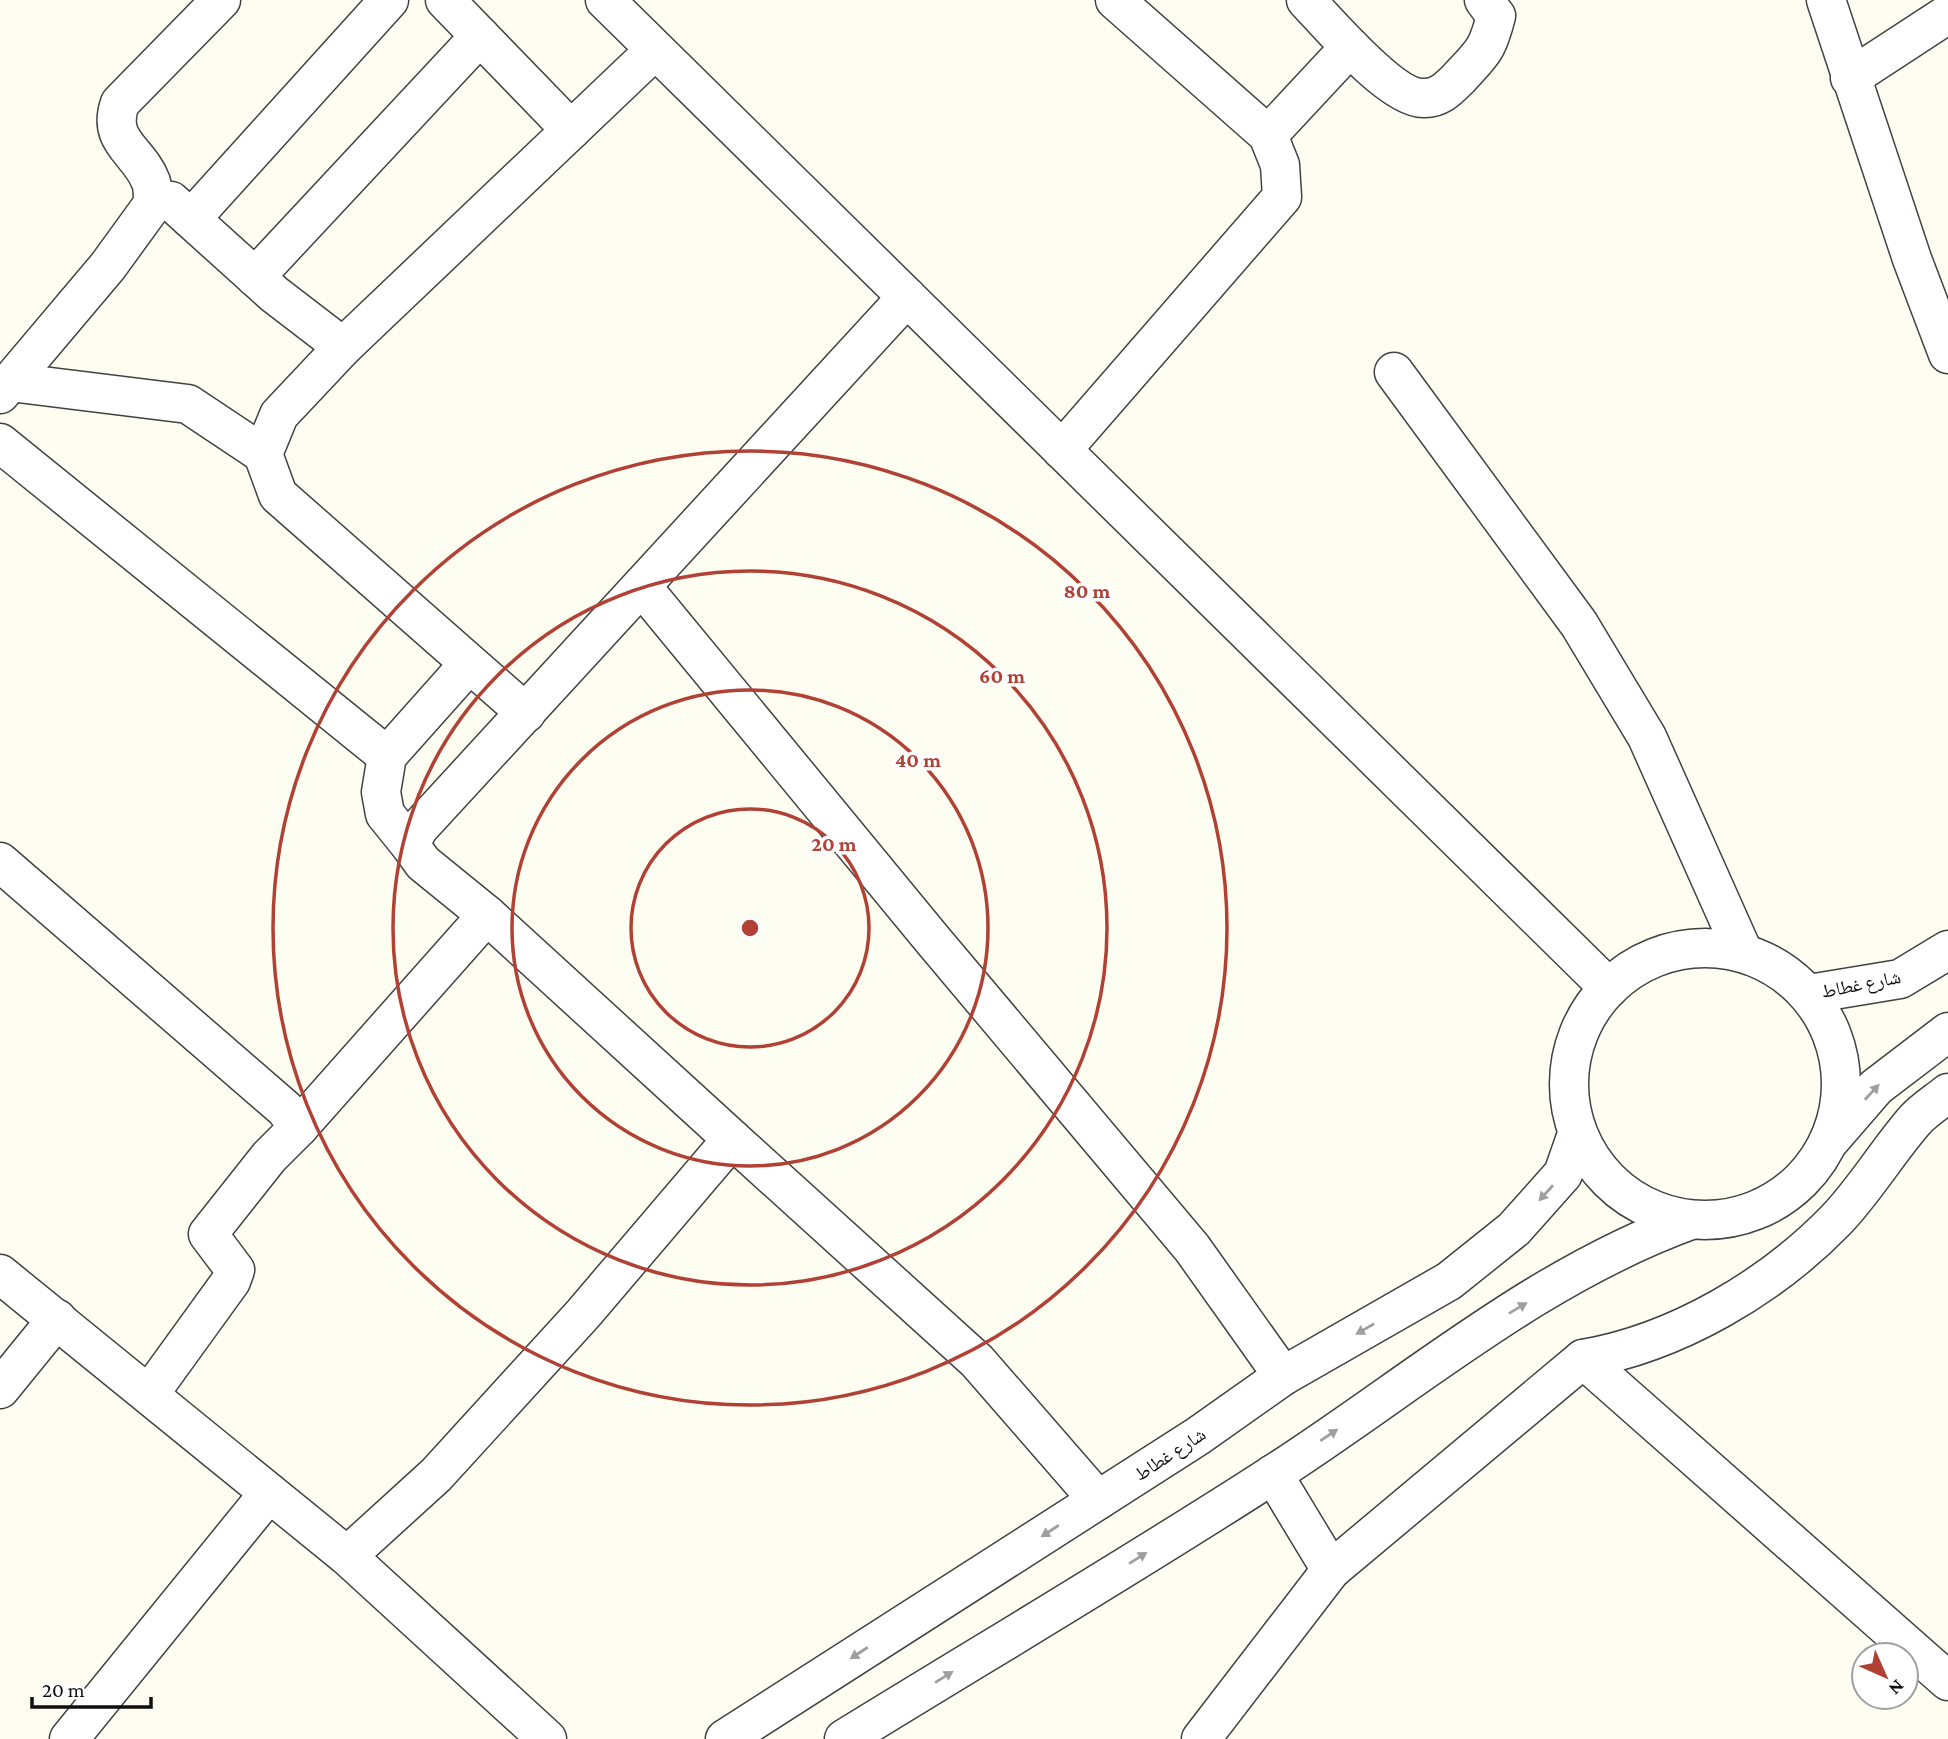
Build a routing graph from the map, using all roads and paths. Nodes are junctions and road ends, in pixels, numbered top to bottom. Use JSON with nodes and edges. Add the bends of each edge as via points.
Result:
{"nodes":[{"id":1,"x":221,"y":0,"type":"edge"},
{"id":2,"x":388,"y":0,"type":"edge"},
{"id":3,"x":445,"y":0,"type":"edge"},
{"id":4,"x":605,"y":0,"type":"edge"},
{"id":5,"x":1115,"y":0,"type":"edge"},
{"id":6,"x":1306,"y":0,"type":"edge"},
{"id":7,"x":1484,"y":0,"type":"edge"},
{"id":8,"x":1826,"y":0,"type":"edge"},
{"id":9,"x":1948,"y":14,"type":"edge"},
{"id":10,"x":480,"y":36,"type":"junction"},
{"id":11,"x":1350,"y":47,"type":"junction"},
{"id":12,"x":655,"y":50,"type":"junction"},
{"id":13,"x":1850,"y":78,"type":"junction"},
{"id":14,"x":571,"y":130,"type":"junction"},
{"id":15,"x":1268,"y":135,"type":"junction"},
{"id":16,"x":151,"y":182,"type":"junction"},
{"id":17,"x":191,"y":219,"type":"junction"},
{"id":18,"x":255,"y":277,"type":"junction"},
{"id":19,"x":907,"y":297,"type":"junction"},
{"id":20,"x":343,"y":347,"type":"junction"},
{"id":21,"x":1948,"y":354,"type":"edge"},
{"id":22,"x":1394,"y":372,"type":"dead end"},
{"id":23,"x":5,"y":388,"type":"edge"},
{"id":24,"x":0,"y":443,"type":"edge"},
{"id":25,"x":1062,"y":450,"type":"junction"},
{"id":26,"x":262,"y":454,"type":"junction"},
{"id":27,"x":643,"y":588,"type":"junction"},
{"id":28,"x":468,"y":665,"type":"junction"},
{"id":29,"x":526,"y":713,"type":"junction"},
{"id":30,"x":387,"y":756,"type":"junction"},
{"id":31,"x":410,"y":845,"type":"junction"},
{"id":32,"x":0,"y":862,"type":"edge"},
{"id":33,"x":487,"y":915,"type":"junction"},
{"id":34,"x":1948,"y":950,"type":"edge"},
{"id":35,"x":1743,"y":952,"type":"junction"},
{"id":36,"x":1609,"y":988,"type":"junction"},
{"id":37,"x":1809,"y":994,"type":"junction"},
{"id":38,"x":1948,"y":1032,"type":"edge"},
{"id":39,"x":1948,"y":1094,"type":"edge"},
{"id":40,"x":299,"y":1127,"type":"junction"},
{"id":41,"x":1577,"y":1134,"type":"junction"},
{"id":42,"x":732,"y":1139,"type":"junction"},
{"id":43,"x":1827,"y":1144,"type":"junction"},
{"id":44,"x":1690,"y":1220,"type":"junction"},
{"id":45,"x":0,"y":1274,"type":"edge"},
{"id":46,"x":57,"y":1319,"type":"junction"},
{"id":47,"x":1583,"y":1359,"type":"junction"},
{"id":48,"x":1283,"y":1376,"type":"junction"},
{"id":49,"x":0,"y":1388,"type":"edge"},
{"id":50,"x":150,"y":1393,"type":"junction"},
{"id":51,"x":1273,"y":1474,"type":"junction"},
{"id":52,"x":268,"y":1493,"type":"junction"},
{"id":53,"x":1098,"y":1500,"type":"junction"},
{"id":54,"x":347,"y":1556,"type":"junction"},
{"id":55,"x":1331,"y":1570,"type":"junction"},
{"id":56,"x":1946,"y":1674,"type":"edge"},
{"id":57,"x":69,"y":1739,"type":"edge"},
{"id":58,"x":547,"y":1739,"type":"edge"},
{"id":59,"x":725,"y":1739,"type":"edge"},
{"id":60,"x":844,"y":1739,"type":"edge"},
{"id":61,"x":1201,"y":1739,"type":"edge"}],
"edges":[{"from":1,"to":16,"type":"street","via":[[120,103],[114,120],[120,137]]},
{"from":2,"to":17,"type":"street"},
{"from":3,"to":10,"type":"street"},
{"from":4,"to":12,"type":"street"},
{"from":5,"to":15,"type":"street"},
{"from":6,"to":11,"type":"street"},
{"from":7,"to":11,"type":"street","via":[[1496,16],[1489,46],[1444,93],[1423,99],[1401,92]]},
{"from":8,"to":13,"type":"street"},
{"from":9,"to":13,"type":"street"},
{"from":10,"to":14,"type":"street"},
{"from":10,"to":18,"type":"street"},
{"from":11,"to":15,"type":"street"},
{"from":12,"to":14,"type":"street"},
{"from":12,"to":19,"type":"street"},
{"from":13,"to":21,"type":"street"},
{"from":14,"to":20,"type":"street"},
{"from":15,"to":25,"type":"street","via":[[1280,165],[1282,197]]},
{"from":16,"to":17,"type":"street"},
{"from":16,"to":23,"type":"street","via":[[153,204],[140,225]]},
{"from":17,"to":18,"type":"street"},
{"from":18,"to":20,"type":"street"},
{"from":19,"to":25,"type":"street"},
{"from":19,"to":27,"type":"street"},
{"from":20,"to":26,"type":"street","via":[[279,415]]},
{"from":22,"to":35,"type":"street","via":[[1579,624],[1620,691],[1662,769]]},
{"from":23,"to":26,"type":"street","via":[[188,404]]},
{"from":24,"to":30,"type":"street"},
{"from":25,"to":36,"type":"street"},
{"from":26,"to":28,"type":"street","via":[[278,495]]},
{"from":27,"to":29,"type":"street"},
{"from":27,"to":48,"type":"street","via":[[1192,1248]]},
{"from":28,"to":29,"type":"street"},
{"from":28,"to":30,"type":"street"},
{"from":29,"to":31,"type":"street","via":[[418,829]]},
{"from":30,"to":31,"type":"street","via":[[381,792],[385,814]]},
{"from":31,"to":33,"type":"street","via":[[423,863]]},
{"from":32,"to":40,"type":"street","via":[[285,1109]]},
{"from":33,"to":40,"type":"street"},
{"from":33,"to":42,"type":"street"},
{"from":34,"to":37,"type":"street","name":"شارع غطاط","via":[[1900,979]]},
{"from":35,"to":36,"type":"street","via":[[1700,947],[1656,956]]},
{"from":35,"to":37,"type":"street","via":[[1781,969]]},
{"from":36,"to":41,"type":"street","via":[[1577,1034],[1568,1068],[1568,1100]]},
{"from":37,"to":43,"type":"street","via":[[1828,1021],[1839,1055],[1839,1108]]},
{"from":43,"to":38,"type":"street","one_way":true,"via":[[1876,1087]]},
{"from":39,"to":47,"type":"street","via":[[1917,1118],[1835,1221],[1768,1278],[1692,1324],[1620,1353]]},
{"from":40,"to":50,"type":"street","via":[[208,1234],[235,1270],[231,1281]]},
{"from":41,"to":44,"type":"street","via":[[1597,1170],[1619,1191],[1651,1210]]},
{"from":41,"to":48,"type":"street","name":"شارع غطاط","one_way":true,"via":[[1563,1174],[1514,1228],[1449,1281]]},
{"from":42,"to":53,"type":"street","via":[[976,1362]]},
{"from":42,"to":54,"type":"street","via":[[583,1314],[445,1465]]},
{"from":43,"to":44,"type":"street","via":[[1798,1184],[1777,1200],[1721,1220]]},
{"from":51,"to":44,"type":"street","one_way":true,"via":[[1484,1329],[1648,1235]]},
{"from":45,"to":46,"type":"street"},
{"from":46,"to":49,"type":"street"},
{"from":46,"to":50,"type":"street"},
{"from":47,"to":55,"type":"street"},
{"from":47,"to":56,"type":"street"},
{"from":48,"to":53,"type":"street","name":"شارع غطاط"},
{"from":50,"to":52,"type":"street"},
{"from":51,"to":55,"type":"street"},
{"from":60,"to":51,"type":"street","one_way":true},
{"from":52,"to":54,"type":"street"},
{"from":52,"to":57,"type":"street"},
{"from":53,"to":59,"type":"street","name":"شارع غطاط","one_way":true},
{"from":54,"to":58,"type":"street"},
{"from":55,"to":61,"type":"street"}]}
